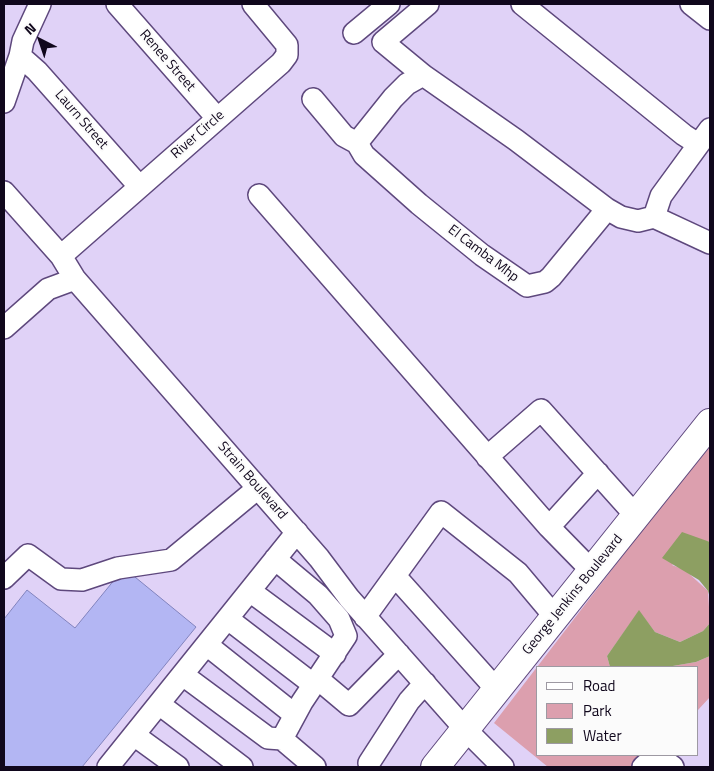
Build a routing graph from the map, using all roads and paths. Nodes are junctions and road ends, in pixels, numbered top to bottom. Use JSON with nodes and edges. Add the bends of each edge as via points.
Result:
{"nodes":[{"id":1,"x":40,"y":4,"type":"edge"},
{"id":2,"x":117,"y":4,"type":"edge"},
{"id":3,"x":253,"y":4,"type":"edge"},
{"id":4,"x":389,"y":4,"type":"edge"},
{"id":5,"x":428,"y":4,"type":"edge"},
{"id":6,"x":522,"y":4,"type":"edge"},
{"id":7,"x":692,"y":4,"type":"edge"},
{"id":8,"x":710,"y":19,"type":"edge"},
{"id":9,"x":354,"y":34,"type":"dead end"},
{"id":10,"x":20,"y":56,"type":"junction"},
{"id":11,"x":423,"y":75,"type":"junction"},
{"id":12,"x":313,"y":100,"type":"dead end"},
{"id":13,"x":4,"y":102,"type":"edge"},
{"id":14,"x":217,"y":118,"type":"junction"},
{"id":15,"x":704,"y":136,"type":"edge"},
{"id":16,"x":356,"y":143,"type":"junction"},
{"id":17,"x":139,"y":186,"type":"junction"},
{"id":18,"x":4,"y":192,"type":"edge"},
{"id":19,"x":259,"y":195,"type":"dead end"},
{"id":20,"x":607,"y":209,"type":"junction"},
{"id":21,"x":654,"y":217,"type":"junction"},
{"id":22,"x":710,"y":243,"type":"edge"},
{"id":23,"x":61,"y":256,"type":"junction"},
{"id":24,"x":75,"y":279,"type":"junction"},
{"id":25,"x":4,"y":328,"type":"edge"},
{"id":26,"x":710,"y":423,"type":"edge"},
{"id":27,"x":487,"y":457,"type":"junction"},
{"id":28,"x":598,"y":473,"type":"junction"},
{"id":29,"x":258,"y":488,"type":"junction"},
{"id":30,"x":636,"y":516,"type":"junction"},
{"id":31,"x":549,"y":527,"type":"junction"},
{"id":32,"x":297,"y":532,"type":"junction"},
{"id":33,"x":276,"y":559,"type":"junction"},
{"id":34,"x":592,"y":571,"type":"junction"},
{"id":35,"x":395,"y":576,"type":"junction"},
{"id":36,"x":4,"y":578,"type":"edge"},
{"id":37,"x":250,"y":591,"type":"junction"},
{"id":38,"x":365,"y":617,"type":"junction"},
{"id":39,"x":555,"y":617,"type":"junction"},
{"id":40,"x":228,"y":619,"type":"junction"},
{"id":41,"x":207,"y":645,"type":"junction"},
{"id":42,"x":335,"y":654,"type":"junction"},
{"id":43,"x":399,"y":654,"type":"junction"},
{"id":44,"x":183,"y":675,"type":"junction"},
{"id":45,"x":316,"y":682,"type":"junction"},
{"id":46,"x":425,"y":683,"type":"junction"},
{"id":47,"x":497,"y":690,"type":"junction"},
{"id":48,"x":160,"y":704,"type":"junction"},
{"id":49,"x":295,"y":714,"type":"junction"},
{"id":50,"x":466,"y":729,"type":"junction"},
{"id":51,"x":134,"y":735,"type":"junction"},
{"id":52,"x":282,"y":739,"type":"junction"},
{"id":53,"x":112,"y":766,"type":"edge"},
{"id":54,"x":369,"y":766,"type":"edge"},
{"id":55,"x":178,"y":767,"type":"edge"},
{"id":56,"x":242,"y":767,"type":"edge"},
{"id":57,"x":315,"y":767,"type":"edge"},
{"id":58,"x":435,"y":767,"type":"edge"},
{"id":59,"x":503,"y":767,"type":"edge"},
{"id":60,"x":644,"y":767,"type":"edge"},
{"id":61,"x":673,"y":767,"type":"edge"}],
"edges":[{"from":1,"to":10,"type":"street","via":[[23,41]]},
{"from":2,"to":14,"type":"street","name":"Renee Street"},
{"from":3,"to":14,"type":"street","name":"River Circle","via":[[284,39],[287,55]]},
{"from":4,"to":9,"type":"street"},
{"from":5,"to":11,"type":"street","via":[[383,42]]},
{"from":6,"to":15,"type":"street","via":[[684,135]]},
{"from":7,"to":8,"type":"street"},
{"from":10,"to":13,"type":"street"},
{"from":10,"to":17,"type":"street","name":"Laurn Street","via":[[38,71]]},
{"from":11,"to":16,"type":"street","via":[[407,84],[393,98]]},
{"from":11,"to":20,"type":"street"},
{"from":12,"to":16,"type":"street","via":[[344,136]]},
{"from":14,"to":17,"type":"street","name":"River Circle"},
{"from":15,"to":21,"type":"street","via":[[661,196]]},
{"from":16,"to":20,"type":"street","name":"El Camba Mhp","via":[[364,155],[419,204],[482,255],[527,286],[545,282],[551,277]]},
{"from":17,"to":23,"type":"street","name":"River Circle"},
{"from":18,"to":23,"type":"street","name":"Strain Boulevard"},
{"from":19,"to":27,"type":"street"},
{"from":20,"to":21,"type":"street","via":[[638,221]]},
{"from":21,"to":22,"type":"street"},
{"from":23,"to":24,"type":"street","name":"Strain Boulevard"},
{"from":24,"to":25,"type":"street","via":[[48,289]]},
{"from":24,"to":29,"type":"street","name":"Strain Boulevard"},
{"from":26,"to":30,"type":"main road","name":"George Jenkins Boulevard"},
{"from":27,"to":28,"type":"street","via":[[540,410]]},
{"from":27,"to":31,"type":"street"},
{"from":28,"to":30,"type":"street"},
{"from":28,"to":31,"type":"street"},
{"from":29,"to":32,"type":"street","name":"Strain Boulevard"},
{"from":29,"to":36,"type":"street","via":[[171,560],[118,568],[82,580],[61,579],[28,555]]},
{"from":30,"to":34,"type":"main road","name":"George Jenkins Boulevard"},
{"from":31,"to":34,"type":"street"},
{"from":32,"to":33,"type":"street"},
{"from":32,"to":38,"type":"street","name":"Strain Boulevard"},
{"from":33,"to":37,"type":"street"},
{"from":33,"to":42,"type":"street","via":[[318,595],[339,619],[346,636]]},
{"from":34,"to":39,"type":"main road","name":"George Jenkins Boulevard"},
{"from":35,"to":38,"type":"street"},
{"from":35,"to":39,"type":"street","via":[[441,512],[518,573]]},
{"from":35,"to":47,"type":"street"},
{"from":37,"to":40,"type":"street"},
{"from":37,"to":42,"type":"street"},
{"from":38,"to":43,"type":"street","name":"Strain Boulevard"},
{"from":39,"to":47,"type":"main road","name":"George Jenkins Boulevard"},
{"from":40,"to":41,"type":"street"},
{"from":40,"to":45,"type":"street"},
{"from":41,"to":44,"type":"street"},
{"from":41,"to":49,"type":"street"},
{"from":42,"to":45,"type":"street"},
{"from":43,"to":45,"type":"street","via":[[349,705]]},
{"from":43,"to":46,"type":"street","name":"Strain Boulevard"},
{"from":44,"to":48,"type":"street"},
{"from":44,"to":52,"type":"street","via":[[268,738]]},
{"from":45,"to":49,"type":"street"},
{"from":46,"to":50,"type":"street","name":"Strain Boulevard"},
{"from":46,"to":54,"type":"street","via":[[409,700]]},
{"from":47,"to":50,"type":"main road","name":"George Jenkins Boulevard"},
{"from":48,"to":51,"type":"street"},
{"from":48,"to":56,"type":"street"},
{"from":49,"to":52,"type":"street"},
{"from":50,"to":58,"type":"main road","name":"George Jenkins Boulevard"},
{"from":50,"to":59,"type":"street","name":"Strain Boulevard"},
{"from":51,"to":53,"type":"street"},
{"from":51,"to":55,"type":"street"},
{"from":52,"to":57,"type":"street"},
{"from":60,"to":61,"type":"street","via":[[652,759],[662,759]]}]}
